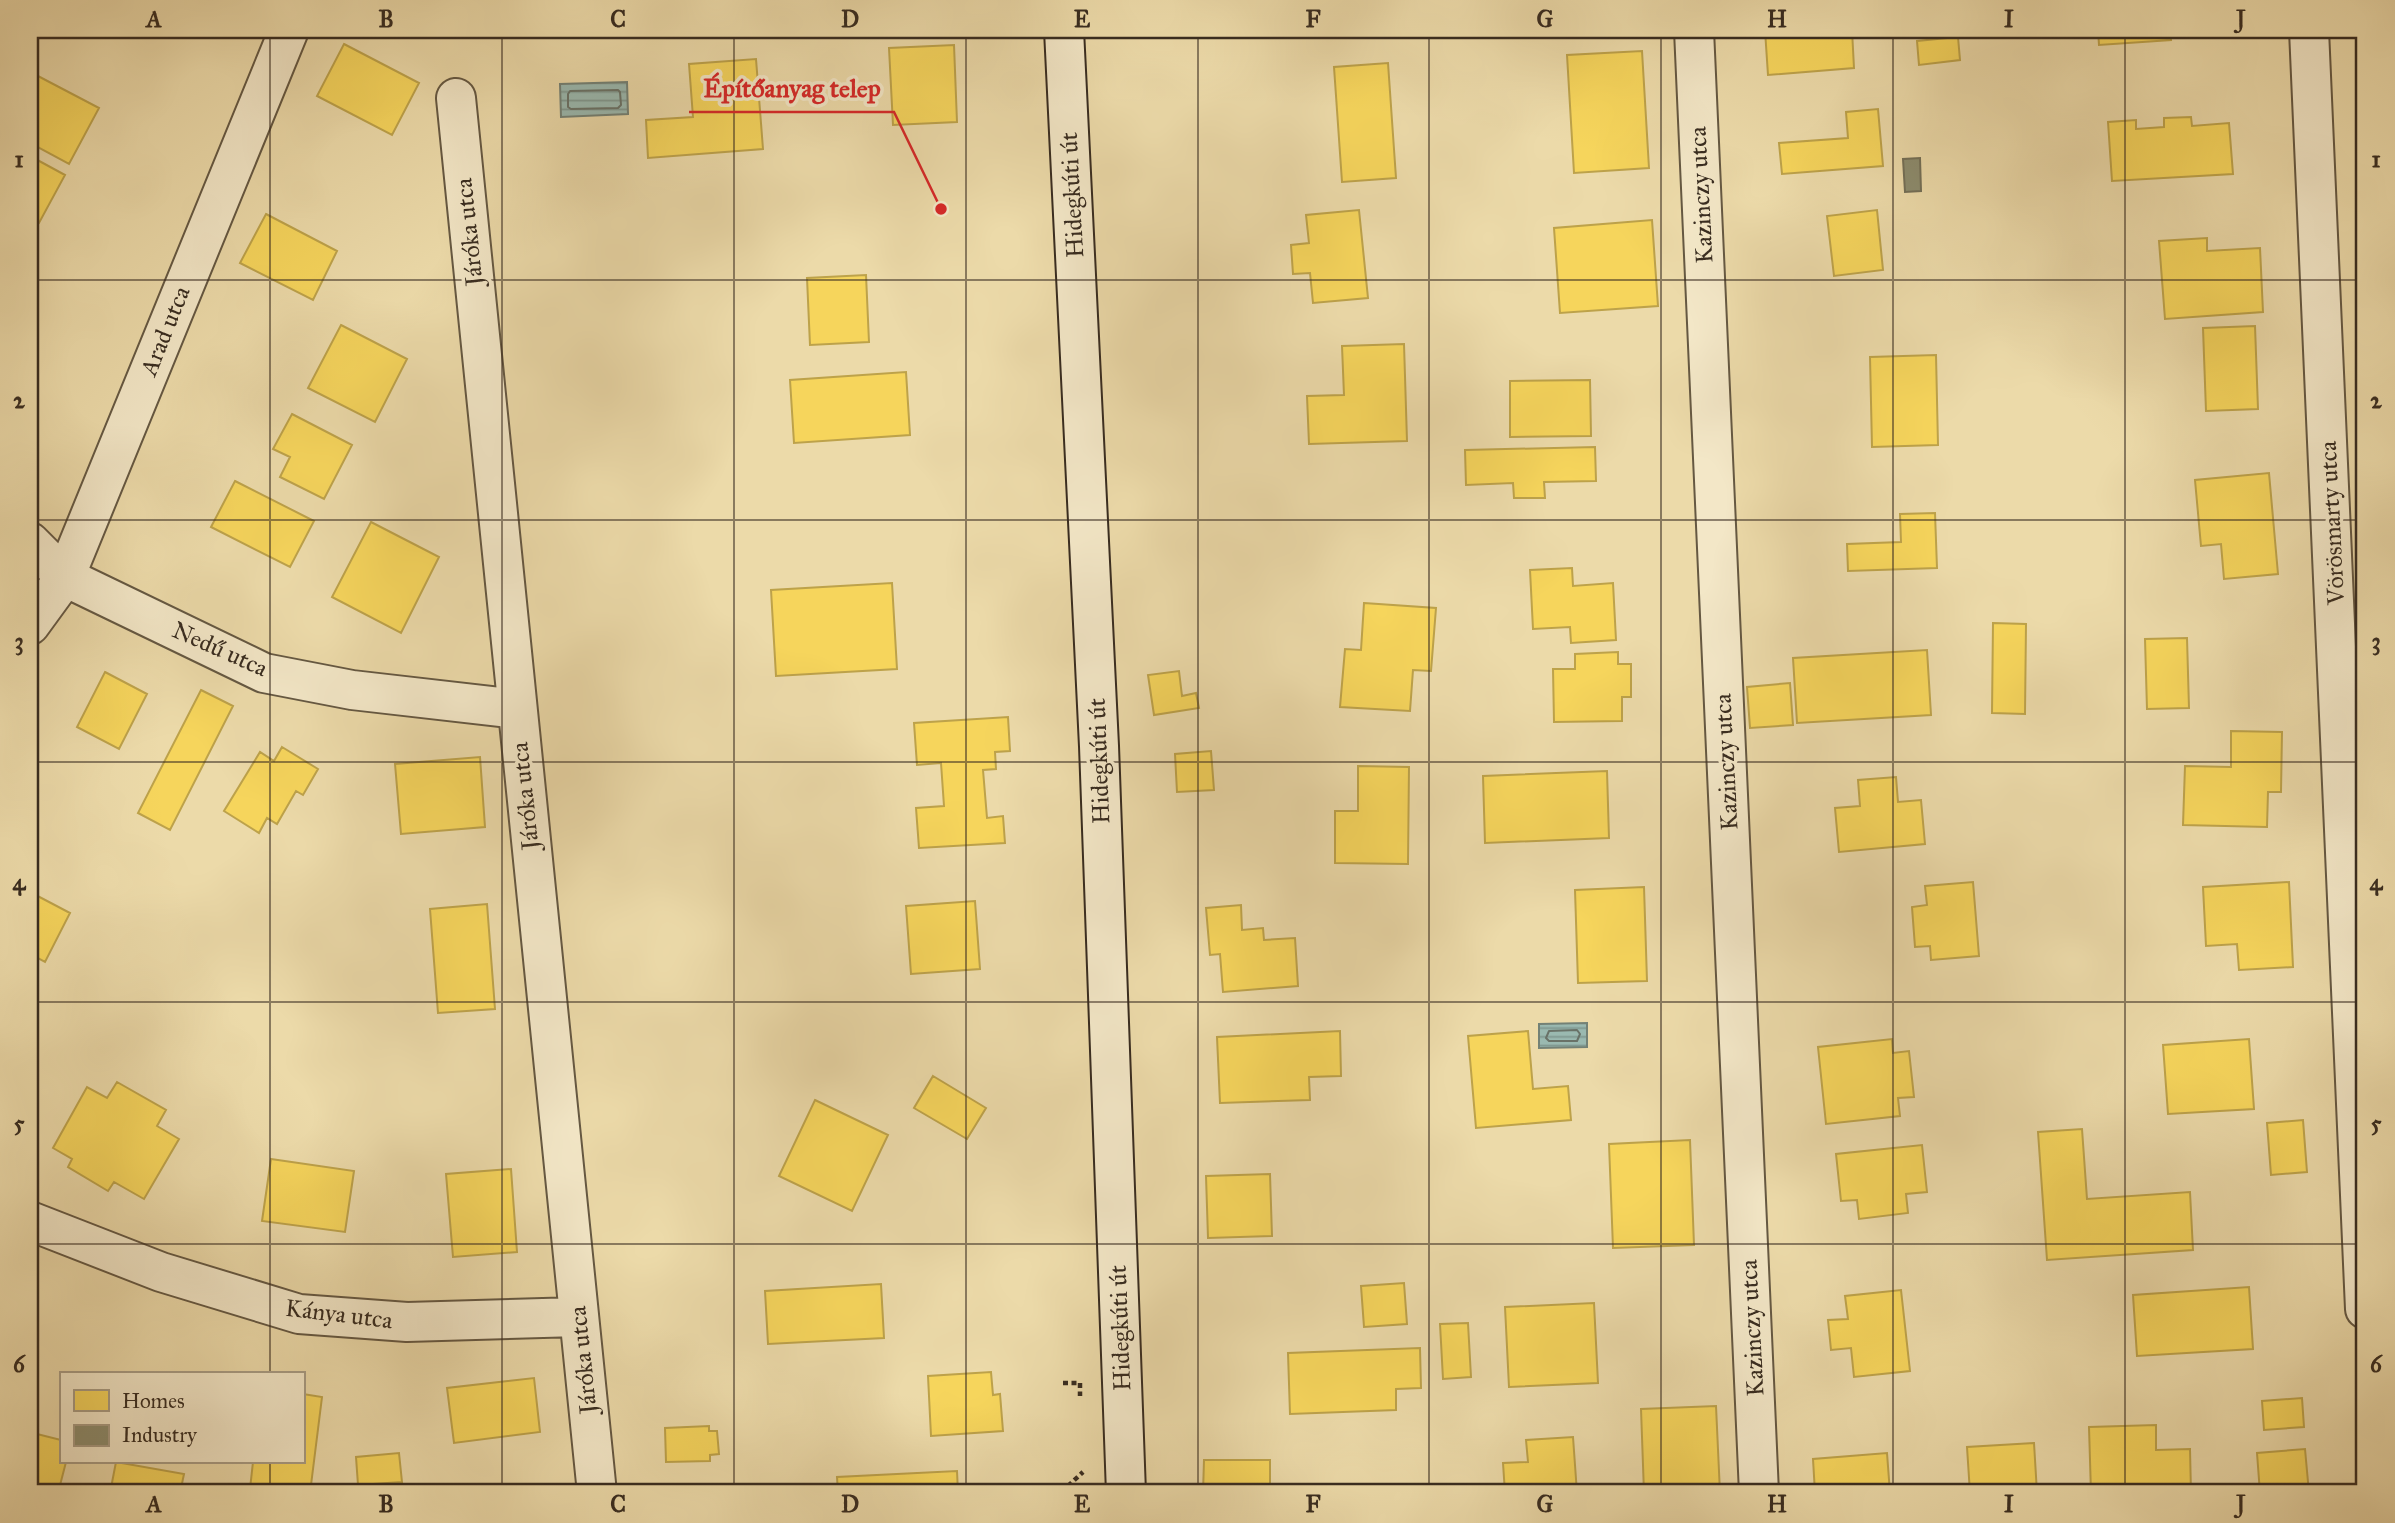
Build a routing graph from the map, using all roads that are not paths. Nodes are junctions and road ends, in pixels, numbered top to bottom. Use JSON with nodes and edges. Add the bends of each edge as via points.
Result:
{"nodes":[{"id":1,"x":289,"y":30,"type":"edge"},
{"id":2,"x":1064,"y":30,"type":"edge"},
{"id":3,"x":1694,"y":30,"type":"edge"},
{"id":4,"x":2309,"y":30,"type":"edge"},
{"id":5,"x":456,"y":98,"type":"dead end"},
{"id":6,"x":30,"y":542,"type":"edge"},
{"id":7,"x":65,"y":577,"type":"junction"},
{"id":8,"x":30,"y":625,"type":"edge"},
{"id":9,"x":517,"y":709,"type":"junction"},
{"id":10,"x":30,"y":1221,"type":"edge"},
{"id":11,"x":2365,"y":1309,"type":"edge"},
{"id":12,"x":578,"y":1317,"type":"junction"},
{"id":13,"x":597,"y":1493,"type":"edge"},
{"id":14,"x":1126,"y":1493,"type":"edge"},
{"id":15,"x":1759,"y":1493,"type":"edge"}],
"edges":[{"from":1,"to":7,"type":"street","name":"Arad utca"},
{"from":2,"to":14,"type":"street","name":"Hidegkúti út","via":[[1099,746]]},
{"from":3,"to":15,"type":"street","name":"Kazinczy utca"},
{"from":4,"to":11,"type":"street","name":"Vörösmarty utca"},
{"from":5,"to":9,"type":"street","name":"Járóka utca"},
{"from":6,"to":7,"type":"street","name":"Nedű utca"},
{"from":7,"to":8,"type":"street","name":"Arad utca"},
{"from":7,"to":9,"type":"street","name":"Nedű utca","via":[[264,673],[352,690]]},
{"from":9,"to":12,"type":"street","name":"Járóka utca"},
{"from":10,"to":12,"type":"street","name":"Kánya utca","via":[[161,1272],[299,1314],[407,1322]]},
{"from":12,"to":13,"type":"street","name":"Járóka utca"}]}
